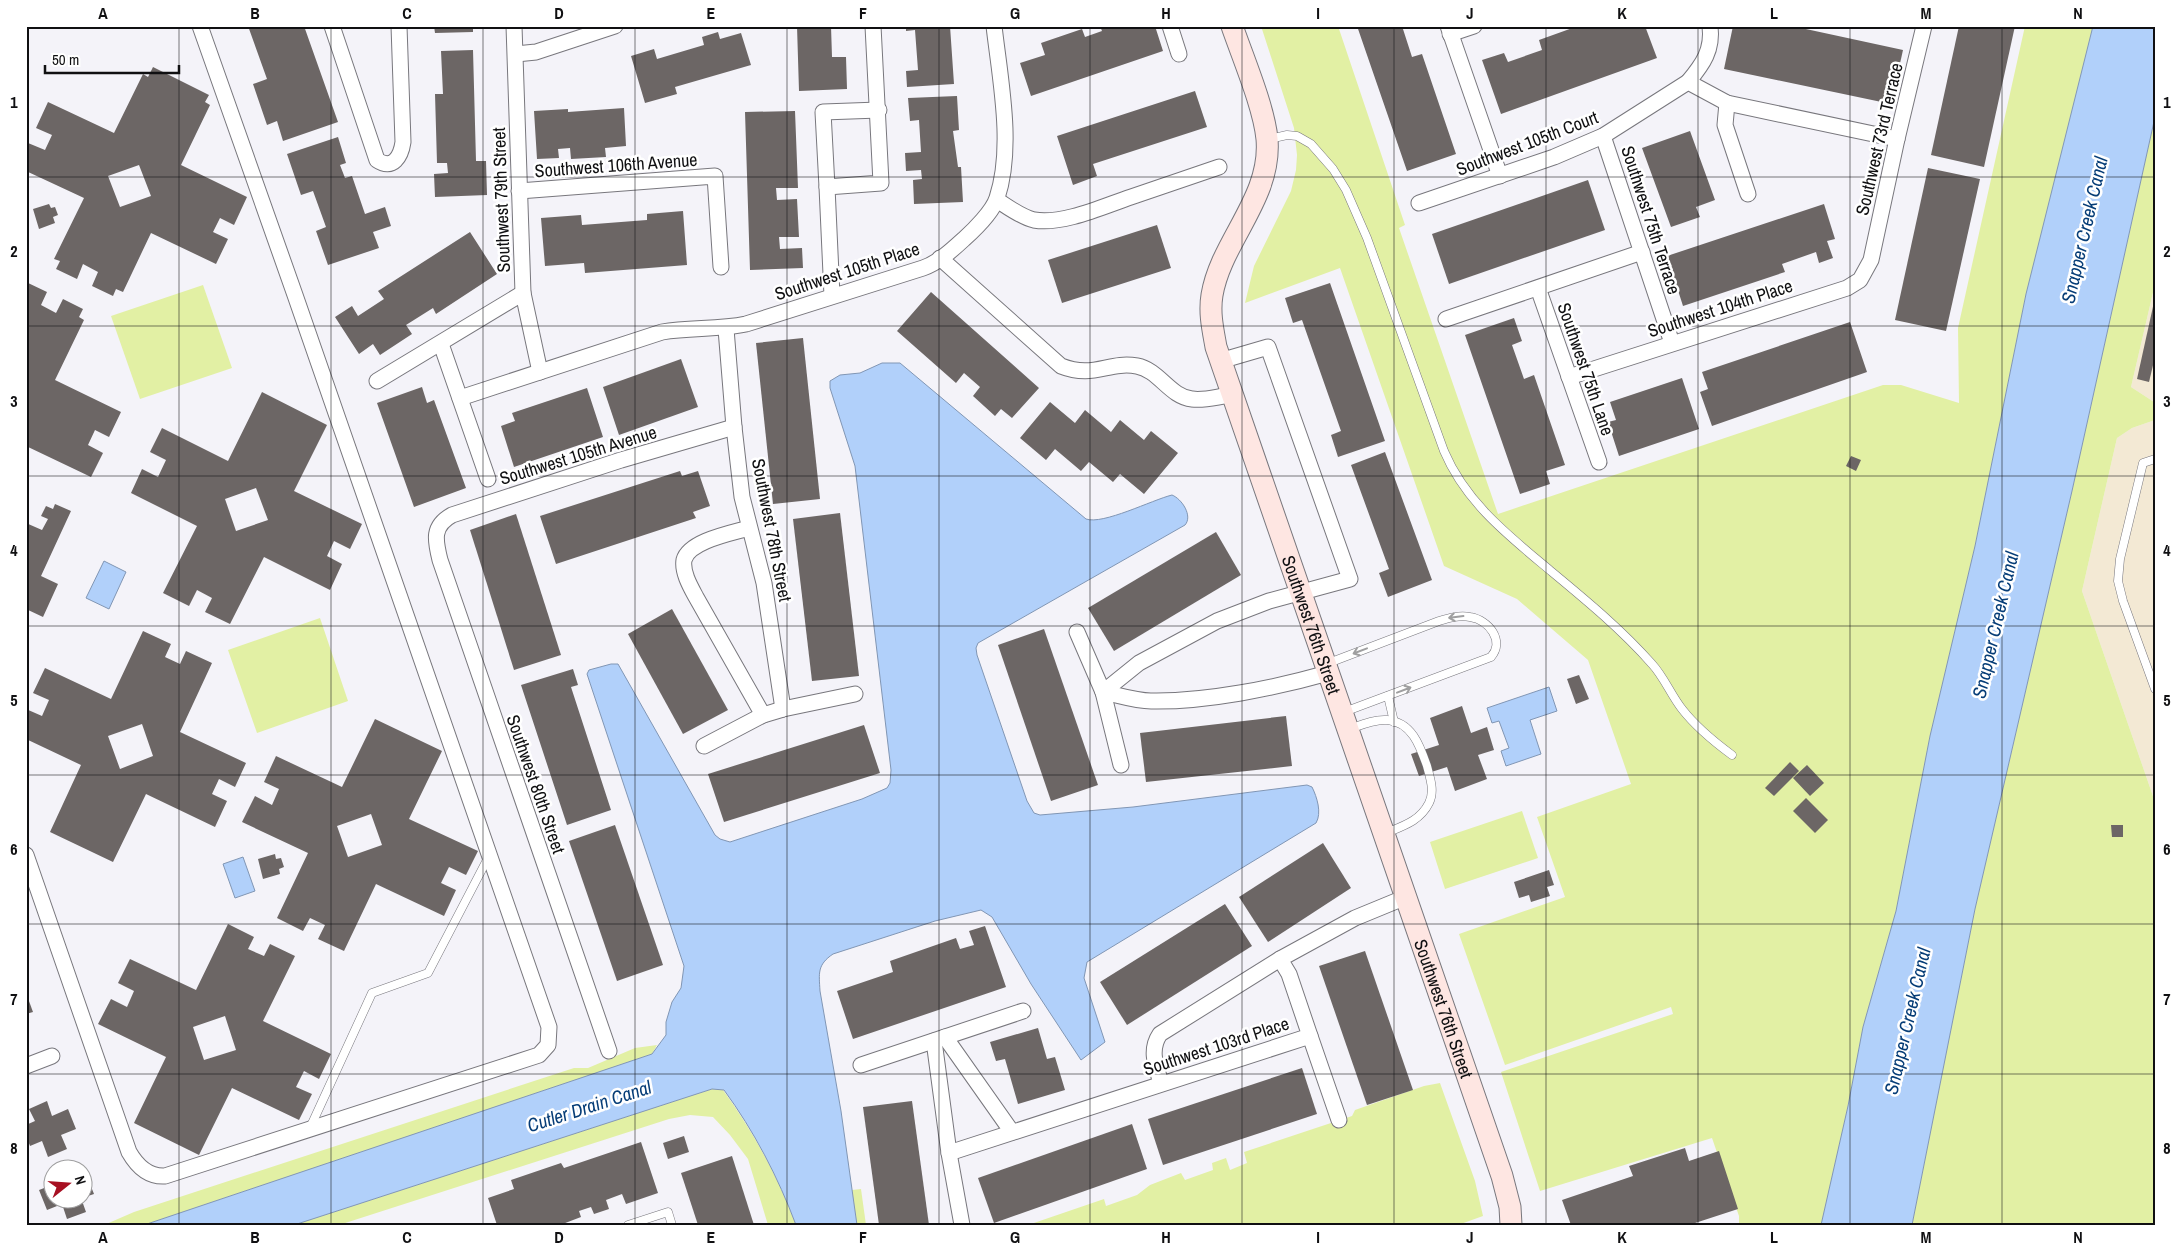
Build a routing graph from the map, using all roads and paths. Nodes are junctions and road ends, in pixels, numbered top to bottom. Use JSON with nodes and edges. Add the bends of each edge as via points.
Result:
{"nodes":[{"id":1,"x":200,"y":26,"type":"edge"},
{"id":2,"x":332,"y":26,"type":"edge"},
{"id":3,"x":399,"y":26,"type":"edge"},
{"id":4,"x":514,"y":26,"type":"edge"},
{"id":5,"x":615,"y":26,"type":"edge"},
{"id":6,"x":873,"y":26,"type":"edge"},
{"id":7,"x":994,"y":26,"type":"edge"},
{"id":8,"x":1170,"y":26,"type":"edge"},
{"id":9,"x":1232,"y":26,"type":"edge"},
{"id":10,"x":1474,"y":26,"type":"edge"},
{"id":11,"x":1710,"y":26,"type":"edge"},
{"id":12,"x":1924,"y":26,"type":"edge"},
{"id":13,"x":1449,"y":30,"type":"edge"},
{"id":14,"x":516,"y":54,"type":"junction"},
{"id":15,"x":1179,"y":54,"type":"dead end"},
{"id":16,"x":1688,"y":82,"type":"junction"},
{"id":17,"x":1728,"y":103,"type":"junction"},
{"id":18,"x":878,"y":110,"type":"junction"},
{"id":19,"x":1603,"y":136,"type":"junction"},
{"id":20,"x":1897,"y":139,"type":"junction"},
{"id":21,"x":1267,"y":140,"type":"junction"},
{"id":22,"x":1219,"y":166,"type":"dead end"},
{"id":23,"x":1500,"y":176,"type":"junction"},
{"id":24,"x":827,"y":187,"type":"junction"},
{"id":25,"x":519,"y":191,"type":"junction"},
{"id":26,"x":1748,"y":194,"type":"dead end"},
{"id":27,"x":997,"y":200,"type":"junction"},
{"id":28,"x":1419,"y":203,"type":"dead end"},
{"id":29,"x":1642,"y":252,"type":"junction"},
{"id":30,"x":940,"y":258,"type":"junction"},
{"id":31,"x":1872,"y":260,"type":"joint"},
{"id":32,"x":721,"y":267,"type":"dead end"},
{"id":33,"x":1538,"y":288,"type":"junction"},
{"id":34,"x":523,"y":293,"type":"junction"},
{"id":35,"x":832,"y":296,"type":"junction"},
{"id":36,"x":1446,"y":319,"type":"dead end"},
{"id":37,"x":726,"y":329,"type":"junction"},
{"id":38,"x":1672,"y":343,"type":"junction"},
{"id":39,"x":440,"y":344,"type":"junction"},
{"id":40,"x":1220,"y":361,"type":"junction"},
{"id":41,"x":540,"y":372,"type":"junction"},
{"id":42,"x":1569,"y":377,"type":"junction"},
{"id":43,"x":377,"y":381,"type":"dead end"},
{"id":44,"x":1231,"y":395,"type":"junction"},
{"id":45,"x":460,"y":398,"type":"junction"},
{"id":46,"x":734,"y":427,"type":"junction"},
{"id":47,"x":2155,"y":459,"type":"edge"},
{"id":48,"x":1599,"y":462,"type":"dead end"},
{"id":49,"x":488,"y":479,"type":"dead end"},
{"id":50,"x":438,"y":526,"type":"joint"},
{"id":51,"x":749,"y":528,"type":"junction"},
{"id":52,"x":1300,"y":593,"type":"junction"},
{"id":53,"x":1077,"y":632,"type":"dead end"},
{"id":54,"x":1327,"y":669,"type":"junction"},
{"id":55,"x":2155,"y":689,"type":"edge"},
{"id":56,"x":1102,"y":692,"type":"junction"},
{"id":57,"x":855,"y":694,"type":"dead end"},
{"id":58,"x":1388,"y":696,"type":"junction"},
{"id":59,"x":783,"y":709,"type":"junction"},
{"id":60,"x":763,"y":715,"type":"junction"},
{"id":61,"x":1345,"y":721,"type":"junction"},
{"id":62,"x":1394,"y":722,"type":"junction"},
{"id":63,"x":704,"y":746,"type":"dead end"},
{"id":64,"x":1732,"y":755,"type":"dead end"},
{"id":65,"x":1121,"y":764,"type":"dead end"},
{"id":66,"x":1384,"y":834,"type":"junction"},
{"id":67,"x":490,"y":854,"type":"junction"},
{"id":68,"x":26,"y":856,"type":"edge"},
{"id":69,"x":1406,"y":897,"type":"junction"},
{"id":70,"x":1280,"y":960,"type":"junction"},
{"id":71,"x":1023,"y":1011,"type":"dead end"},
{"id":72,"x":1310,"y":1036,"type":"junction"},
{"id":73,"x":940,"y":1039,"type":"junction"},
{"id":74,"x":609,"y":1051,"type":"dead end"},
{"id":75,"x":52,"y":1056,"type":"dead end"},
{"id":76,"x":862,"y":1065,"type":"dead end"},
{"id":77,"x":26,"y":1066,"type":"edge"},
{"id":78,"x":1161,"y":1083,"type":"junction"},
{"id":79,"x":1339,"y":1120,"type":"dead end"},
{"id":80,"x":310,"y":1128,"type":"junction"},
{"id":81,"x":1012,"y":1132,"type":"junction"},
{"id":82,"x":949,"y":1153,"type":"junction"},
{"id":83,"x":628,"y":1225,"type":"edge"},
{"id":84,"x":672,"y":1225,"type":"edge"},
{"id":85,"x":962,"y":1225,"type":"edge"},
{"id":86,"x":1511,"y":1225,"type":"edge"}],
"edges":[{"from":1,"to":67,"type":"street"},
{"from":2,"to":3,"type":"street","via":[[377,160],[382,164],[397,160],[404,142]]},
{"from":4,"to":14,"type":"street","name":"Southwest 79th Street"},
{"from":5,"to":14,"type":"street","via":[[536,52]]},
{"from":6,"to":18,"type":"street"},
{"from":7,"to":27,"type":"street","via":[[1004,112],[1003,174]]},
{"from":8,"to":15,"type":"street"},
{"from":9,"to":21,"type":"street","name":"Southwest 76th Street","via":[[1260,108]]},
{"from":10,"to":13,"type":"street"},
{"from":11,"to":16,"type":"street","name":"Southwest 105th Court","via":[[1706,60]]},
{"from":12,"to":20,"type":"street","name":"Southwest 73rd Terrace"},
{"from":13,"to":23,"type":"street"},
{"from":14,"to":25,"type":"street","name":"Southwest 79th Street"},
{"from":16,"to":17,"type":"street"},
{"from":16,"to":19,"type":"street","name":"Southwest 105th Court"},
{"from":17,"to":20,"type":"street"},
{"from":17,"to":26,"type":"street","via":[[1725,126]]},
{"from":18,"to":24,"type":"street","via":[[881,183]]},
{"from":18,"to":24,"type":"street","via":[[823,112]]},
{"from":19,"to":23,"type":"street","name":"Southwest 105th Court"},
{"from":19,"to":29,"type":"street","name":"Southwest 75th Terrace"},
{"from":20,"to":31,"type":"street","name":"Southwest 73rd Terrace"},
{"from":21,"to":40,"type":"street","name":"Southwest 76th Street","via":[[1262,178],[1256,195],[1212,294],[1211,315]]},
{"from":21,"to":64,"type":"lane","via":[[1287,135],[1297,136],[1311,144],[1346,190],[1367,238],[1444,451],[1467,492],[1506,534],[1603,614],[1654,666],[1682,709],[1706,736]]},
{"from":22,"to":27,"type":"street","via":[[1099,208],[1047,221],[1033,220]]},
{"from":23,"to":28,"type":"street","name":"Southwest 105th Court"},
{"from":24,"to":35,"type":"street"},
{"from":25,"to":32,"type":"street","name":"Southwest 106th Avenue","via":[[715,176]]},
{"from":25,"to":34,"type":"street","name":"Southwest 79th Street"},
{"from":27,"to":30,"type":"street","name":"Southwest 105th Place","via":[[968,235]]},
{"from":29,"to":33,"type":"street"},
{"from":29,"to":38,"type":"street","name":"Southwest 75th Terrace"},
{"from":30,"to":35,"type":"street","name":"Southwest 105th Place","via":[[923,268]]},
{"from":30,"to":44,"type":"street","via":[[1061,366],[1083,372],[1140,366],[1190,399]]},
{"from":31,"to":38,"type":"street","name":"Southwest 104th Place","via":[[1860,280],[1847,288]]},
{"from":33,"to":36,"type":"street"},
{"from":33,"to":42,"type":"street","name":"Southwest 75th Lane"},
{"from":34,"to":39,"type":"street"},
{"from":34,"to":41,"type":"street","name":"Southwest 79th Street"},
{"from":35,"to":37,"type":"street","name":"Southwest 105th Place"},
{"from":37,"to":41,"type":"street","name":"Southwest 105th Place","via":[[662,332]]},
{"from":37,"to":46,"type":"street","name":"Southwest 78th Street"},
{"from":38,"to":42,"type":"street","name":"Southwest 104th Place"},
{"from":39,"to":43,"type":"street"},
{"from":39,"to":45,"type":"street"},
{"from":40,"to":44,"type":"street","name":"Southwest 76th Street"},
{"from":40,"to":52,"type":"street","via":[[1268,347],[1350,579]]},
{"from":41,"to":45,"type":"street","name":"Southwest 105th Place"},
{"from":42,"to":48,"type":"street","name":"Southwest 75th Lane"},
{"from":44,"to":52,"type":"street","name":"Southwest 76th Street"},
{"from":45,"to":49,"type":"street"},
{"from":46,"to":50,"type":"street","name":"Southwest 105th Avenue","via":[[452,514]]},
{"from":46,"to":51,"type":"street","name":"Southwest 78th Street"},
{"from":47,"to":55,"type":"lane","via":[[2143,463],[2120,559],[2118,581]]},
{"from":50,"to":74,"type":"street","name":"Southwest 80th Street","via":[[440,560]]},
{"from":51,"to":59,"type":"street","name":"Southwest 78th Street","via":[[764,583]]},
{"from":51,"to":60,"type":"street","via":[[690,550],[684,566],[696,597]]},
{"from":52,"to":54,"type":"street","name":"Southwest 76th Street"},
{"from":52,"to":56,"type":"street","via":[[1217,621],[1139,663]]},
{"from":53,"to":56,"type":"street"},
{"from":54,"to":56,"type":"street","via":[[1288,684],[1183,699],[1150,701]]},
{"from":58,"to":54,"type":"lane","one_way":true,"via":[[1491,657],[1496,648],[1495,636],[1479,620],[1455,617]]},
{"from":54,"to":61,"type":"street","name":"Southwest 76th Street"},
{"from":56,"to":65,"type":"street"},
{"from":57,"to":59,"type":"street"},
{"from":58,"to":61,"type":"lane"},
{"from":58,"to":62,"type":"lane"},
{"from":59,"to":60,"type":"street"},
{"from":60,"to":63,"type":"street"},
{"from":61,"to":62,"type":"lane"},
{"from":61,"to":66,"type":"street","name":"Southwest 76th Street"},
{"from":62,"to":66,"type":"lane","via":[[1405,727],[1418,741],[1432,782],[1432,793],[1430,803],[1416,820]]},
{"from":66,"to":69,"type":"street","name":"Southwest 76th Street"},
{"from":67,"to":80,"type":"lane","via":[[428,973],[372,993]]},
{"from":67,"to":80,"type":"street","via":[[549,1027],[548,1045],[539,1055]]},
{"from":68,"to":80,"type":"street","via":[[134,1162],[151,1174],[164,1176]]},
{"from":69,"to":70,"type":"street","via":[[1355,918]]},
{"from":69,"to":86,"type":"street","name":"Southwest 76th Street","via":[[1502,1176]]},
{"from":70,"to":72,"type":"street","name":"Southwest 103rd Place","via":[[1289,974]]},
{"from":70,"to":78,"type":"street","via":[[1160,1034],[1154,1042],[1153,1056]]},
{"from":71,"to":73,"type":"street"},
{"from":72,"to":78,"type":"street","name":"Southwest 103rd Place"},
{"from":72,"to":79,"type":"street"},
{"from":73,"to":76,"type":"street"},
{"from":73,"to":81,"type":"street"},
{"from":73,"to":82,"type":"street"},
{"from":75,"to":77,"type":"street"},
{"from":78,"to":81,"type":"street","name":"Southwest 103rd Place"},
{"from":81,"to":82,"type":"street","name":"Southwest 103rd Place"},
{"from":82,"to":85,"type":"street"},
{"from":83,"to":84,"type":"lane","via":[[668,1212]]}]}
